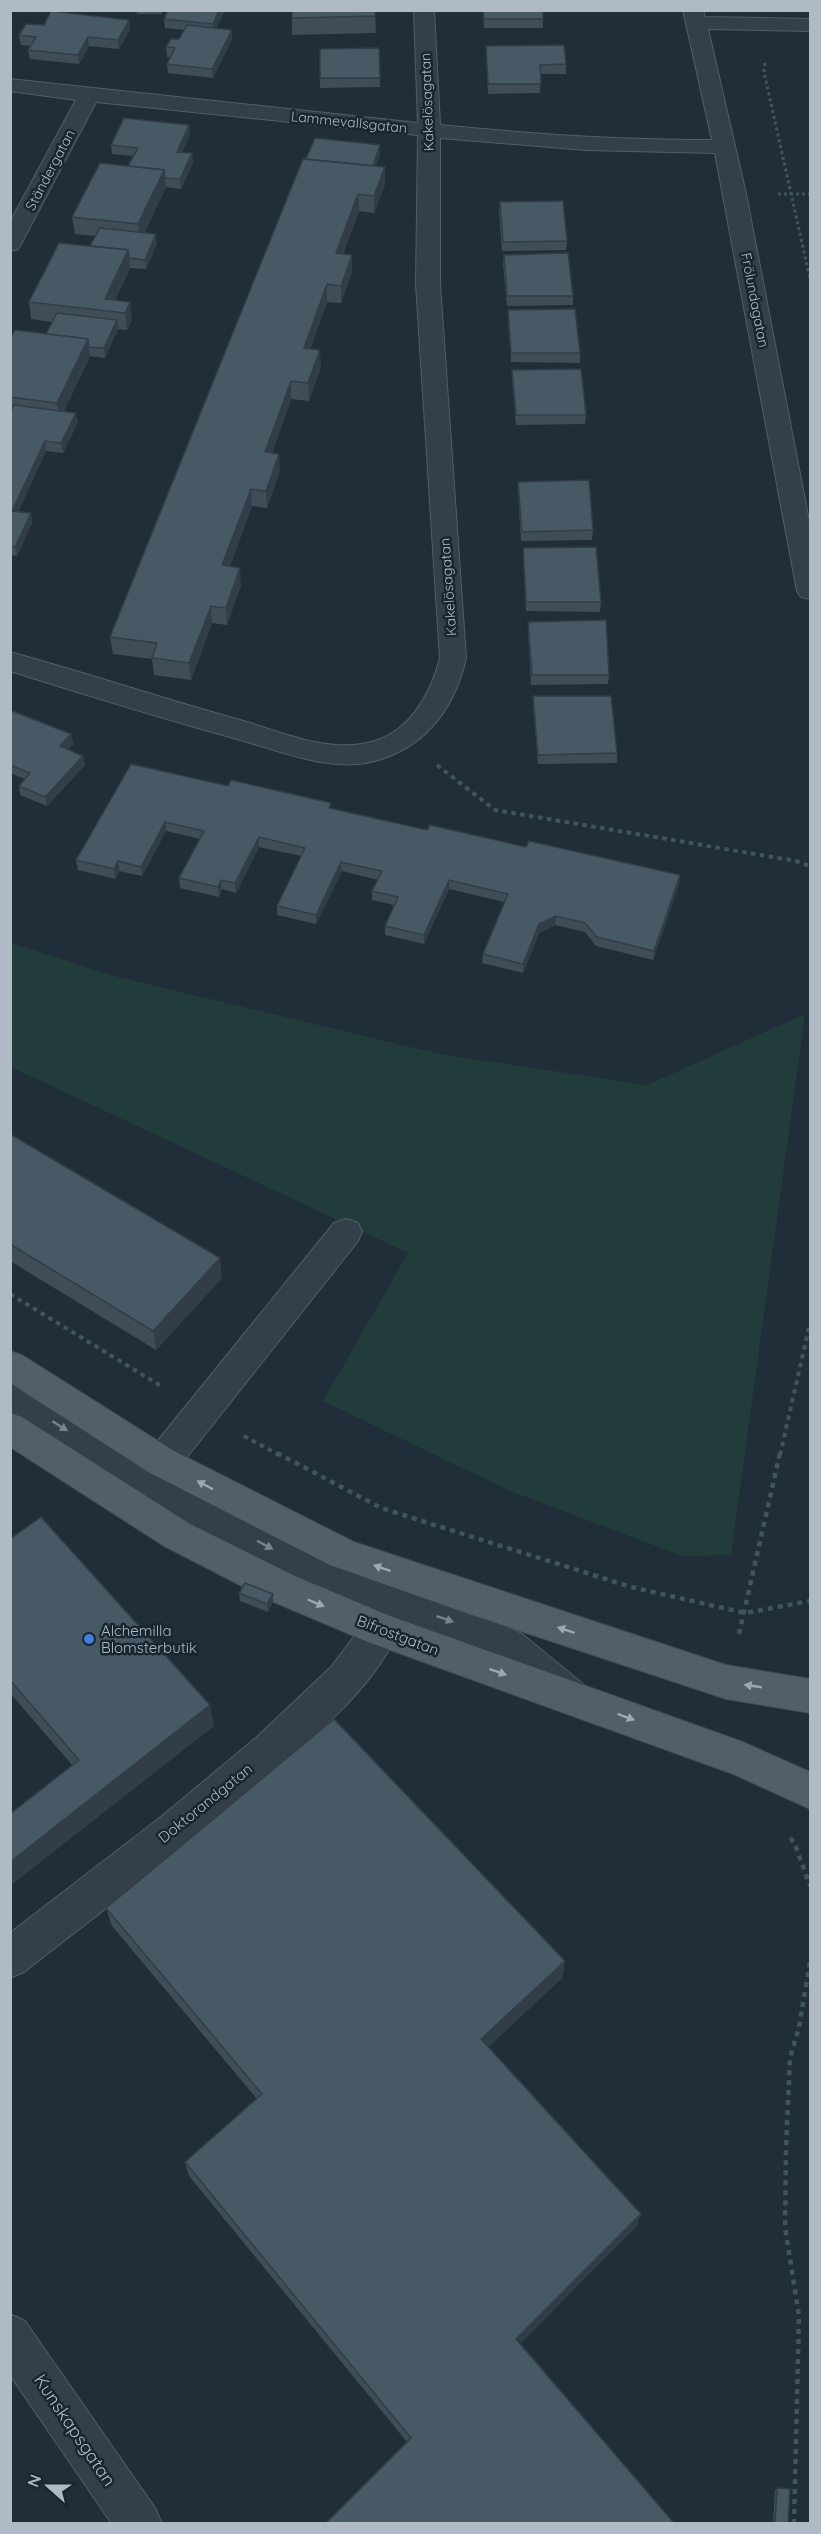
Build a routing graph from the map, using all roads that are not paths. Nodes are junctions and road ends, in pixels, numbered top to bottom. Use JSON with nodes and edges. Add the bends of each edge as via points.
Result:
{"nodes":[{"id":1,"x":424,"y":10,"type":"edge"},
{"id":2,"x":694,"y":17,"type":"edge"},
{"id":3,"x":810,"y":25,"type":"edge"},
{"id":4,"x":10,"y":85,"type":"edge"},
{"id":5,"x":88,"y":96,"type":"junction"},
{"id":6,"x":429,"y":130,"type":"junction"},
{"id":7,"x":724,"y":146,"type":"junction"},
{"id":8,"x":10,"y":244,"type":"edge"},
{"id":9,"x":810,"y":591,"type":"edge"},
{"id":10,"x":10,"y":662,"type":"edge"},
{"id":11,"x":346,"y":1232,"type":"dead end"},
{"id":12,"x":10,"y":1365,"type":"edge"},
{"id":13,"x":10,"y":1395,"type":"edge"},
{"id":14,"x":10,"y":1428,"type":"edge"},
{"id":15,"x":146,"y":1482,"type":"junction"},
{"id":16,"x":381,"y":1630,"type":"junction"},
{"id":17,"x":810,"y":1696,"type":"edge"},
{"id":18,"x":571,"y":1697,"type":"junction"},
{"id":19,"x":810,"y":1791,"type":"edge"},
{"id":20,"x":10,"y":1958,"type":"edge"},
{"id":21,"x":10,"y":2336,"type":"edge"},
{"id":22,"x":140,"y":2523,"type":"edge"}],
"edges":[{"from":1,"to":6,"type":"street","name":"Kakelösagatan"},
{"from":2,"to":3,"type":"street"},
{"from":2,"to":7,"type":"street","name":"Frölundagatan"},
{"from":4,"to":5,"type":"street","name":"Lammevallsgatan"},
{"from":5,"to":6,"type":"street","name":"Lammevallsgatan"},
{"from":5,"to":8,"type":"street","name":"Ständergatan"},
{"from":6,"to":7,"type":"street","name":"Lammevallsgatan","via":[[608,144]]},
{"from":6,"to":10,"type":"street","name":"Kakelösagatan","via":[[428,284],[453,658],[449,682],[438,704],[403,739],[366,754],[337,754],[165,710]]},
{"from":7,"to":9,"type":"street","name":"Frölundagatan"},
{"from":11,"to":15,"type":"street"},
{"from":12,"to":15,"type":"main road","name":"Bifrostgatan"},
{"from":13,"to":15,"type":"street","one_way":true},
{"from":14,"to":15,"type":"main road","name":"Bifrostgatan"},
{"from":15,"to":16,"type":"main road","name":"Bifrostgatan","one_way":true,"via":[[177,1535],[282,1588]]},
{"from":17,"to":15,"type":"main road","name":"Bifrostgatan","one_way":true,"via":[[716,1679],[469,1598]]},
{"from":15,"to":18,"type":"street","one_way":true,"via":[[277,1552],[509,1646]]},
{"from":16,"to":18,"type":"main road","name":"Bifrostgatan","one_way":true},
{"from":16,"to":20,"type":"street","name":"Doktorandgatan","via":[[369,1651],[311,1713],[236,1779]]},
{"from":18,"to":19,"type":"main road","name":"Bifrostgatan","one_way":true,"via":[[743,1760]]},
{"from":21,"to":22,"type":"street","name":"Kunskapsgatan"}]}
